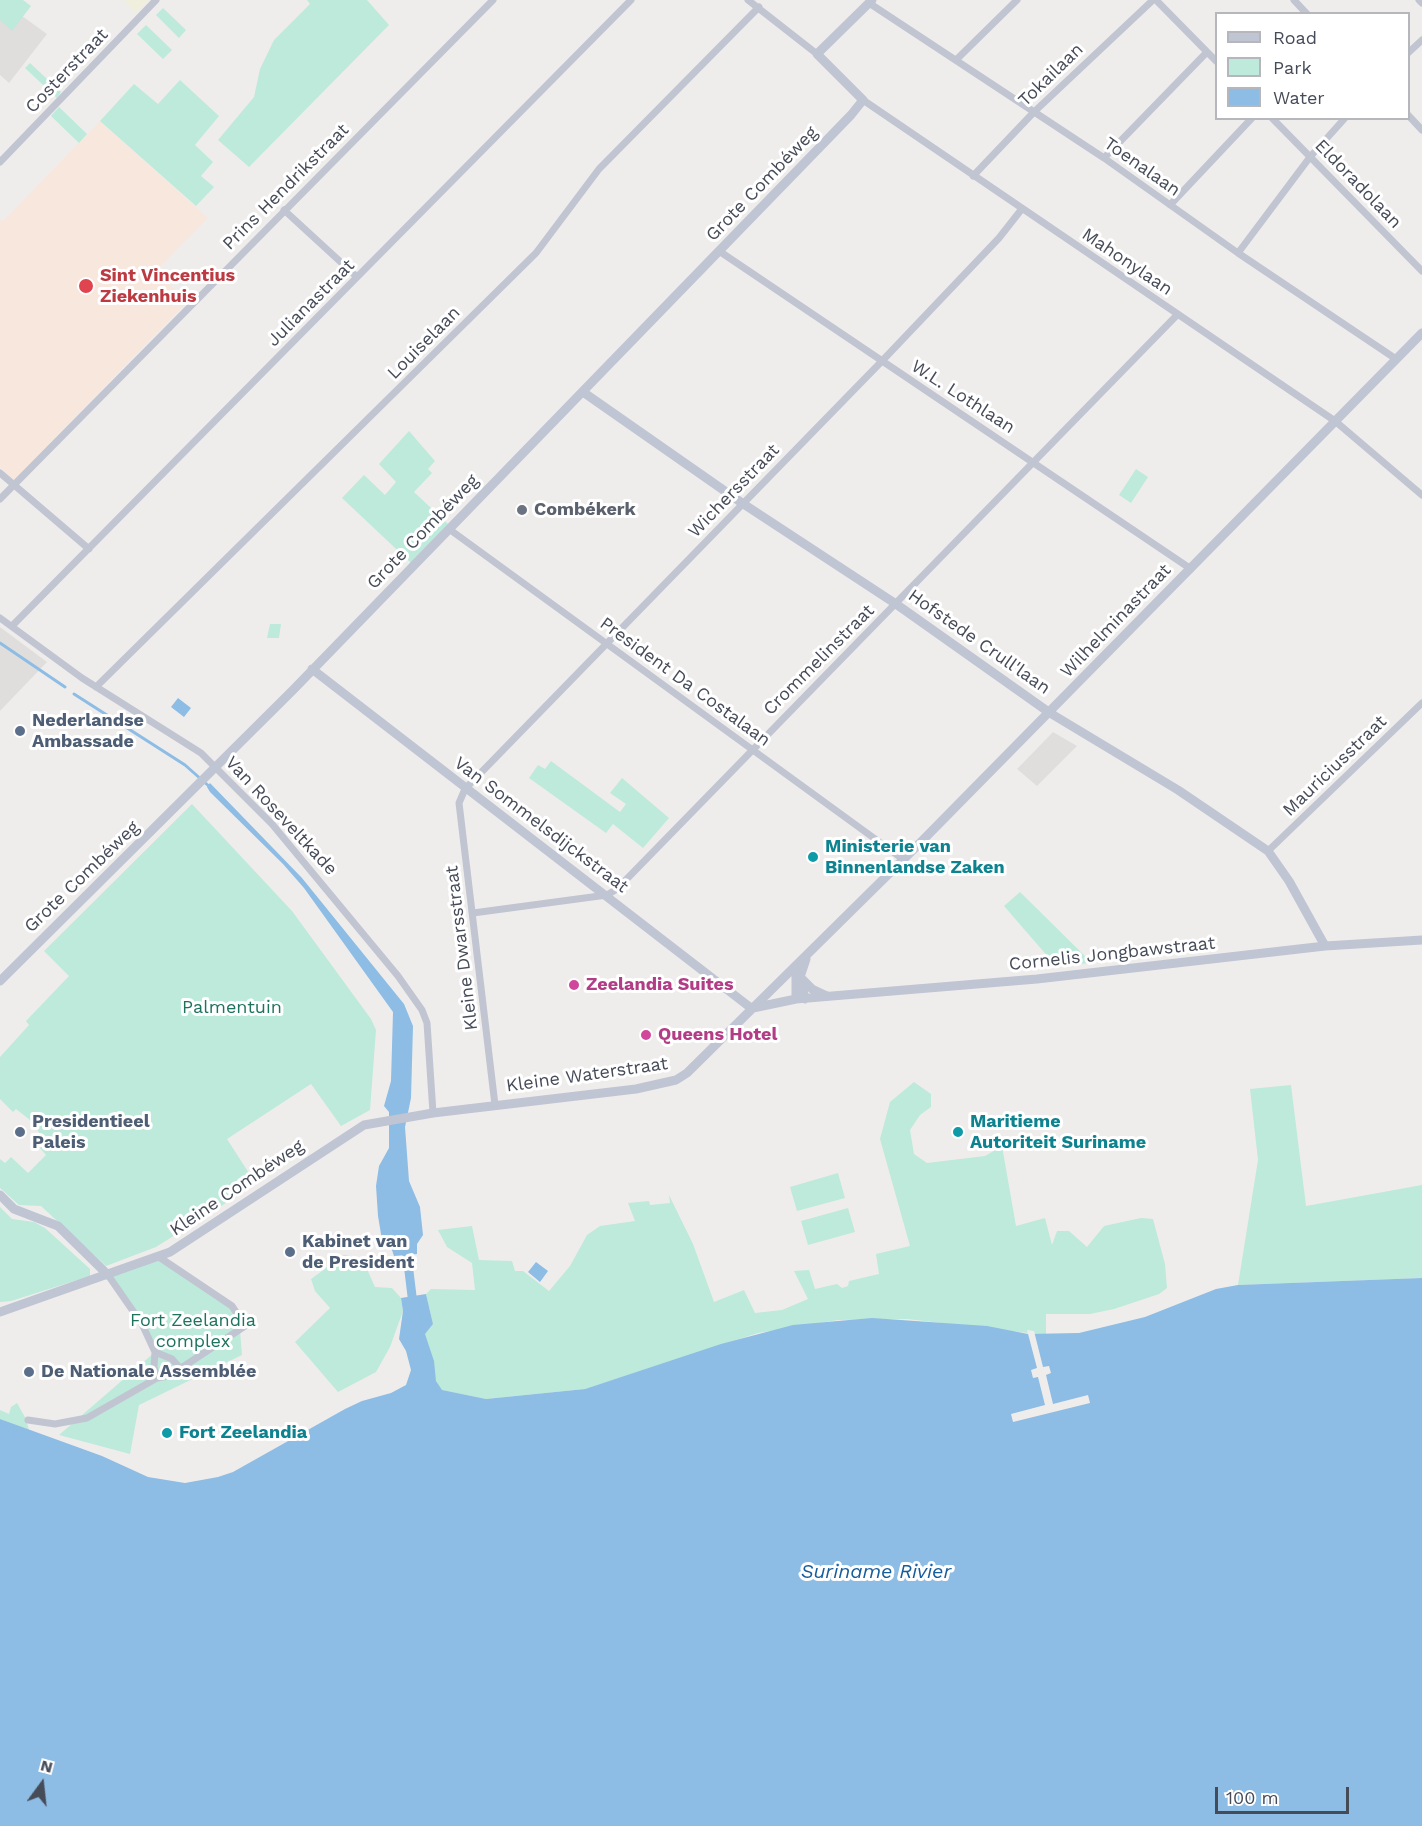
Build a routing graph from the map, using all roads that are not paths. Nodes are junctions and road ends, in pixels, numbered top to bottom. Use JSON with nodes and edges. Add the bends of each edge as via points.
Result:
{"nodes":[{"id":1,"x":156,"y":0,"type":"edge"},
{"id":2,"x":493,"y":0,"type":"edge"},
{"id":3,"x":631,"y":0,"type":"edge"},
{"id":4,"x":748,"y":0,"type":"edge"},
{"id":5,"x":1017,"y":0,"type":"edge"},
{"id":6,"x":1294,"y":0,"type":"edge"},
{"id":7,"x":1159,"y":1,"type":"edge"},
{"id":8,"x":871,"y":2,"type":"edge"},
{"id":9,"x":759,"y":7,"type":"junction"},
{"id":10,"x":1305,"y":12,"type":"edge"},
{"id":11,"x":1422,"y":40,"type":"edge"},
{"id":12,"x":1410,"y":51,"type":"edge"},
{"id":13,"x":1207,"y":52,"type":"junction"},
{"id":14,"x":817,"y":54,"type":"junction"},
{"id":15,"x":956,"y":60,"type":"junction"},
{"id":16,"x":1215,"y":61,"type":"edge"},
{"id":17,"x":862,"y":100,"type":"junction"},
{"id":18,"x":1034,"y":112,"type":"junction"},
{"id":19,"x":1410,"y":118,"type":"edge"},
{"id":20,"x":1250,"y":120,"type":"edge"},
{"id":21,"x":1274,"y":120,"type":"edge"},
{"id":22,"x":1343,"y":120,"type":"edge"},
{"id":23,"x":1422,"y":130,"type":"edge"},
{"id":24,"x":1310,"y":157,"type":"junction"},
{"id":25,"x":1104,"y":158,"type":"junction"},
{"id":26,"x":0,"y":162,"type":"edge"},
{"id":27,"x":973,"y":176,"type":"junction"},
{"id":28,"x":1170,"y":205,"type":"junction"},
{"id":29,"x":284,"y":210,"type":"junction"},
{"id":30,"x":1021,"y":210,"type":"junction"},
{"id":31,"x":719,"y":251,"type":"junction"},
{"id":32,"x":1238,"y":253,"type":"junction"},
{"id":33,"x":1422,"y":271,"type":"edge"},
{"id":34,"x":357,"y":277,"type":"junction"},
{"id":35,"x":1177,"y":315,"type":"junction"},
{"id":36,"x":1422,"y":333,"type":"edge"},
{"id":37,"x":1396,"y":358,"type":"junction"},
{"id":38,"x":882,"y":361,"type":"junction"},
{"id":39,"x":583,"y":392,"type":"junction"},
{"id":40,"x":1335,"y":421,"type":"junction"},
{"id":41,"x":1035,"y":463,"type":"junction"},
{"id":42,"x":0,"y":473,"type":"edge"},
{"id":43,"x":14,"y":484,"type":"junction"},
{"id":44,"x":1422,"y":495,"type":"edge"},
{"id":45,"x":0,"y":499,"type":"edge"},
{"id":46,"x":742,"y":503,"type":"junction"},
{"id":47,"x":449,"y":529,"type":"junction"},
{"id":48,"x":89,"y":549,"type":"junction"},
{"id":49,"x":1191,"y":569,"type":"junction"},
{"id":50,"x":896,"y":604,"type":"junction"},
{"id":51,"x":0,"y":618,"type":"edge"},
{"id":52,"x":12,"y":626,"type":"junction"},
{"id":53,"x":607,"y":645,"type":"junction"},
{"id":54,"x":312,"y":669,"type":"junction"},
{"id":55,"x":96,"y":687,"type":"junction"},
{"id":56,"x":1422,"y":703,"type":"edge"},
{"id":57,"x":1050,"y":713,"type":"junction"},
{"id":58,"x":752,"y":748,"type":"junction"},
{"id":59,"x":214,"y":770,"type":"junction"},
{"id":60,"x":465,"y":789,"type":"junction"},
{"id":61,"x":1268,"y":851,"type":"junction"},
{"id":62,"x":904,"y":860,"type":"junction"},
{"id":63,"x":608,"y":895,"type":"junction"},
{"id":64,"x":472,"y":913,"type":"junction"},
{"id":65,"x":1422,"y":940,"type":"edge"},
{"id":66,"x":1324,"y":946,"type":"junction"},
{"id":67,"x":807,"y":957,"type":"junction"},
{"id":68,"x":797,"y":964,"type":"junction"},
{"id":69,"x":800,"y":977,"type":"junction"},
{"id":70,"x":0,"y":981,"type":"edge"},
{"id":71,"x":828,"y":997,"type":"junction"},
{"id":72,"x":800,"y":999,"type":"junction"},
{"id":73,"x":751,"y":1008,"type":"junction"},
{"id":74,"x":495,"y":1106,"type":"junction"},
{"id":75,"x":433,"y":1113,"type":"junction"},
{"id":76,"x":381,"y":1120,"type":"joint"},
{"id":77,"x":0,"y":1195,"type":"edge"},
{"id":78,"x":159,"y":1257,"type":"junction"},
{"id":79,"x":108,"y":1275,"type":"junction"},
{"id":80,"x":0,"y":1312,"type":"edge"},
{"id":81,"x":155,"y":1352,"type":"junction"},
{"id":82,"x":180,"y":1368,"type":"junction"},
{"id":83,"x":157,"y":1378,"type":"junction"},
{"id":84,"x":28,"y":1420,"type":"dead end"}],
"edges":[{"from":1,"to":26,"type":"street","name":"Costerstraat"},
{"from":2,"to":29,"type":"street","name":"Prins Hendrikstraat"},
{"from":3,"to":34,"type":"street","name":"Julianastraat"},
{"from":4,"to":9,"type":"street"},
{"from":5,"to":15,"type":"street"},
{"from":6,"to":10,"type":"street"},
{"from":7,"to":13,"type":"street"},
{"from":7,"to":18,"type":"street","name":"Tokailaan"},
{"from":8,"to":14,"type":"street"},
{"from":8,"to":15,"type":"street","name":"Toenalaan"},
{"from":9,"to":14,"type":"street"},
{"from":9,"to":55,"type":"street","name":"Louiselaan","via":[[598,169],[536,253]]},
{"from":11,"to":12,"type":"street"},
{"from":13,"to":16,"type":"street"},
{"from":13,"to":25,"type":"street"},
{"from":14,"to":17,"type":"street","name":"Mahonylaan"},
{"from":15,"to":18,"type":"street","name":"Toenalaan"},
{"from":17,"to":27,"type":"street","name":"Mahonylaan"},
{"from":17,"to":31,"type":"street","name":"Grote Combéweg"},
{"from":18,"to":25,"type":"street","name":"Toenalaan"},
{"from":18,"to":27,"type":"street","name":"Tokailaan"},
{"from":19,"to":23,"type":"street"},
{"from":20,"to":28,"type":"street"},
{"from":21,"to":24,"type":"street","name":"Eldoradolaan"},
{"from":22,"to":24,"type":"street"},
{"from":24,"to":32,"type":"street"},
{"from":24,"to":33,"type":"street","name":"Eldoradolaan"},
{"from":25,"to":28,"type":"street","name":"Toenalaan"},
{"from":27,"to":30,"type":"street","name":"Mahonylaan"},
{"from":28,"to":32,"type":"street","name":"Toenalaan"},
{"from":29,"to":34,"type":"street"},
{"from":29,"to":43,"type":"street","name":"Prins Hendrikstraat"},
{"from":30,"to":35,"type":"street","name":"Mahonylaan"},
{"from":30,"to":38,"type":"street","name":"Wichersstraat"},
{"from":31,"to":38,"type":"street","name":"W.L. Lothlaan"},
{"from":31,"to":39,"type":"street","name":"Grote Combéweg"},
{"from":32,"to":37,"type":"street","name":"Toenalaan"},
{"from":34,"to":48,"type":"street","name":"Julianastraat"},
{"from":35,"to":40,"type":"street","name":"Mahonylaan"},
{"from":35,"to":41,"type":"street","name":"Crommelinstraat"},
{"from":36,"to":37,"type":"street","name":"Wilhelminastraat"},
{"from":37,"to":40,"type":"street","name":"Wilhelminastraat"},
{"from":38,"to":41,"type":"street","name":"W.L. Lothlaan"},
{"from":38,"to":46,"type":"street","name":"Wichersstraat"},
{"from":39,"to":46,"type":"street","name":"Hofstede Crull'laan"},
{"from":39,"to":47,"type":"street","name":"Grote Combéweg"},
{"from":40,"to":44,"type":"street","name":"Mahonylaan"},
{"from":40,"to":49,"type":"street","name":"Wilhelminastraat"},
{"from":41,"to":49,"type":"street","name":"W.L. Lothlaan"},
{"from":41,"to":50,"type":"street","name":"Crommelinstraat"},
{"from":42,"to":43,"type":"street"},
{"from":43,"to":45,"type":"street","name":"Prins Hendrikstraat"},
{"from":43,"to":48,"type":"street"},
{"from":46,"to":50,"type":"street","name":"Hofstede Crull'laan"},
{"from":46,"to":53,"type":"street","name":"Wichersstraat"},
{"from":47,"to":53,"type":"street","name":"President Da Costalaan"},
{"from":47,"to":54,"type":"street","name":"Grote Combéweg"},
{"from":48,"to":52,"type":"street","name":"Julianastraat"},
{"from":49,"to":57,"type":"street","name":"Wilhelminastraat"},
{"from":50,"to":57,"type":"street","name":"Hofstede Crull'laan"},
{"from":50,"to":58,"type":"street","name":"Crommelinstraat"},
{"from":51,"to":52,"type":"street","name":"Van Roseveltkade"},
{"from":52,"to":55,"type":"street","name":"Van Roseveltkade"},
{"from":53,"to":58,"type":"street","name":"President Da Costalaan"},
{"from":53,"to":60,"type":"street","name":"Wichersstraat"},
{"from":54,"to":59,"type":"street","name":"Grote Combéweg"},
{"from":54,"to":60,"type":"street","name":"Van Sommelsdijckstraat"},
{"from":55,"to":59,"type":"street","name":"Van Roseveltkade","via":[[201,753]]},
{"from":56,"to":61,"type":"street","name":"Mauriciusstraat"},
{"from":57,"to":61,"type":"street","name":"Hofstede Crull'laan","via":[[1178,790]]},
{"from":57,"to":62,"type":"street","name":"Wilhelminastraat"},
{"from":58,"to":62,"type":"street","name":"President Da Costalaan"},
{"from":58,"to":63,"type":"street","name":"Crommelinstraat"},
{"from":59,"to":70,"type":"street","name":"Grote Combéweg"},
{"from":59,"to":75,"type":"street","name":"Van Roseveltkade","via":[[272,824],[422,1010],[427,1023]]},
{"from":60,"to":63,"type":"street","name":"Van Sommelsdijckstraat"},
{"from":60,"to":64,"type":"street","name":"Kleine Dwarsstraat","via":[[459,803]]},
{"from":61,"to":66,"type":"street","name":"Hofstede Crull'laan"},
{"from":62,"to":67,"type":"street","name":"Wilhelminastraat"},
{"from":63,"to":64,"type":"street"},
{"from":63,"to":73,"type":"street","name":"Van Sommelsdijckstraat"},
{"from":64,"to":74,"type":"street","name":"Kleine Dwarsstraat"},
{"from":65,"to":66,"type":"street","name":"Cornelis Jongbawstraat"},
{"from":66,"to":71,"type":"street","name":"Cornelis Jongbawstraat","via":[[1117,972]]},
{"from":67,"to":68,"type":"street","name":"Wilhelminastraat"},
{"from":67,"to":69,"type":"street","name":"Wilhelminastraat"},
{"from":68,"to":72,"type":"street","via":[[794,979]]},
{"from":68,"to":73,"type":"street","name":"Kleine Waterstraat"},
{"from":69,"to":71,"type":"street"},
{"from":69,"to":72,"type":"street"},
{"from":71,"to":72,"type":"street","name":"Cornelis Jongbawstraat"},
{"from":72,"to":73,"type":"street"},
{"from":73,"to":74,"type":"street","name":"Kleine Waterstraat","via":[[676,1080],[636,1089]]},
{"from":74,"to":75,"type":"street","name":"Kleine Waterstraat"},
{"from":75,"to":76,"type":"street","name":"Kleine Waterstraat"},
{"from":76,"to":78,"type":"street","name":"Kleine Combéweg","via":[[354,1129],[211,1227]]},
{"from":77,"to":79,"type":"street","via":[[14,1209],[58,1226]]},
{"from":78,"to":79,"type":"street","name":"Kleine Combéweg"},
{"from":78,"to":82,"type":"street","via":[[232,1306],[245,1326]]},
{"from":79,"to":80,"type":"street","name":"Kleine Combéweg"},
{"from":79,"to":81,"type":"street","via":[[142,1324]]},
{"from":81,"to":82,"type":"street","via":[[172,1359]]},
{"from":81,"to":83,"type":"street"},
{"from":82,"to":83,"type":"street"},
{"from":83,"to":84,"type":"street","via":[[87,1418],[56,1425]]}]}
